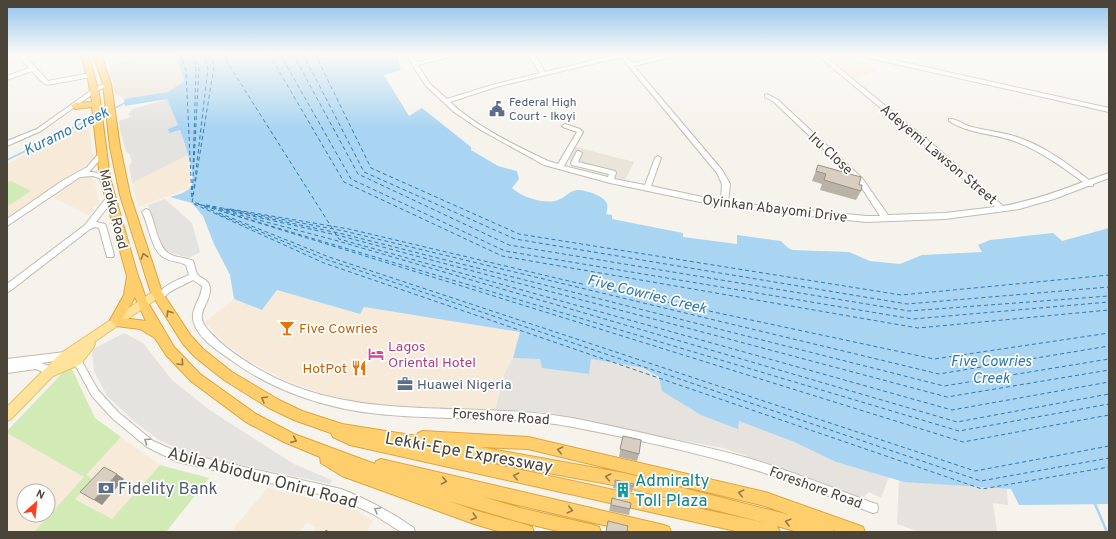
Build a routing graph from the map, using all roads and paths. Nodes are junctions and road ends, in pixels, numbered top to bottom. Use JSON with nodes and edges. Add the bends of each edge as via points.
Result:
{"nodes":[{"id":1,"x":41,"y":79,"type":"edge"},
{"id":2,"x":71,"y":79,"type":"edge"},
{"id":3,"x":92,"y":79,"type":"edge"},
{"id":4,"x":105,"y":79,"type":"edge"},
{"id":5,"x":424,"y":79,"type":"edge"},
{"id":6,"x":523,"y":79,"type":"edge"},
{"id":7,"x":643,"y":79,"type":"edge"},
{"id":8,"x":850,"y":79,"type":"edge"},
{"id":9,"x":972,"y":79,"type":"edge"},
{"id":10,"x":107,"y":86,"type":"junction"},
{"id":11,"x":95,"y":92,"type":"junction"},
{"id":12,"x":766,"y":96,"type":"dead end"},
{"id":13,"x":447,"y":101,"type":"junction"},
{"id":14,"x":75,"y":106,"type":"junction"},
{"id":15,"x":97,"y":107,"type":"junction"},
{"id":16,"x":1109,"y":110,"type":"edge"},
{"id":17,"x":951,"y":120,"type":"dead end"},
{"id":18,"x":565,"y":126,"type":"dead end"},
{"id":19,"x":7,"y":144,"type":"edge"},
{"id":20,"x":7,"y":148,"type":"edge"},
{"id":21,"x":579,"y":153,"type":"dead end"},
{"id":22,"x":102,"y":154,"type":"junction"},
{"id":23,"x":658,"y":158,"type":"dead end"},
{"id":24,"x":560,"y":167,"type":"junction"},
{"id":25,"x":1109,"y":175,"type":"edge"},
{"id":26,"x":76,"y":177,"type":"junction"},
{"id":27,"x":105,"y":178,"type":"junction"},
{"id":28,"x":610,"y":181,"type":"junction"},
{"id":29,"x":1090,"y":184,"type":"junction"},
{"id":30,"x":647,"y":188,"type":"junction"},
{"id":31,"x":110,"y":199,"type":"junction"},
{"id":32,"x":724,"y":204,"type":"junction"},
{"id":33,"x":1002,"y":209,"type":"junction"},
{"id":34,"x":146,"y":212,"type":"dead end"},
{"id":35,"x":886,"y":219,"type":"junction"},
{"id":36,"x":7,"y":223,"type":"edge"},
{"id":37,"x":87,"y":227,"type":"junction"},
{"id":38,"x":110,"y":255,"type":"dead end"},
{"id":39,"x":131,"y":273,"type":"junction"},
{"id":40,"x":193,"y":276,"type":"junction"},
{"id":41,"x":7,"y":289,"type":"edge"},
{"id":42,"x":162,"y":293,"type":"junction"},
{"id":43,"x":144,"y":304,"type":"junction"},
{"id":44,"x":118,"y":321,"type":"junction"},
{"id":45,"x":160,"y":335,"type":"junction"},
{"id":46,"x":65,"y":356,"type":"junction"},
{"id":47,"x":77,"y":362,"type":"junction"},
{"id":48,"x":7,"y":363,"type":"edge"},
{"id":49,"x":7,"y":369,"type":"edge"},
{"id":50,"x":48,"y":374,"type":"junction"},
{"id":51,"x":7,"y":415,"type":"edge"},
{"id":52,"x":299,"y":416,"type":"junction"},
{"id":53,"x":361,"y":433,"type":"junction"},
{"id":54,"x":311,"y":448,"type":"junction"},
{"id":55,"x":873,"y":508,"type":"dead end"},
{"id":56,"x":410,"y":532,"type":"edge"},
{"id":57,"x":527,"y":532,"type":"edge"},
{"id":58,"x":594,"y":532,"type":"edge"},
{"id":59,"x":664,"y":532,"type":"edge"},
{"id":60,"x":773,"y":532,"type":"edge"},
{"id":61,"x":826,"y":532,"type":"edge"},
{"id":62,"x":858,"y":532,"type":"edge"}],
"edges":[{"from":1,"to":2,"type":"street","via":[[47,83]]},
{"from":3,"to":11,"type":"highway","name":"Maroko Road"},
{"from":4,"to":10,"type":"highway","name":"Maroko Road"},
{"from":5,"to":13,"type":"street","name":"Oyinkan Abayomi Drive"},
{"from":6,"to":13,"type":"street"},
{"from":7,"to":32,"type":"street","via":[[720,172],[726,184]]},
{"from":8,"to":33,"type":"street","name":"Adeyemi Lawson Street","via":[[963,173]]},
{"from":9,"to":16,"type":"street"},
{"from":10,"to":11,"type":"street"},
{"from":42,"to":10,"type":"highway","name":"Maroko Road","one_way":true,"via":[[125,195]]},
{"from":11,"to":14,"type":"street"},
{"from":11,"to":15,"type":"highway","name":"Maroko Road"},
{"from":11,"to":19,"type":"street","via":[[39,130]]},
{"from":12,"to":35,"type":"street","name":"Iru Close","via":[[776,101],[860,180]]},
{"from":13,"to":24,"type":"street","name":"Oyinkan Abayomi Drive","via":[[468,120],[505,143]]},
{"from":14,"to":15,"type":"highway","via":[[86,104]]},
{"from":14,"to":20,"type":"street","via":[[39,133]]},
{"from":15,"to":22,"type":"highway","name":"Maroko Road"},
{"from":17,"to":29,"type":"street","via":[[963,127],[996,133],[1027,143]]},
{"from":18,"to":24,"type":"street","via":[[580,132]]},
{"from":21,"to":28,"type":"street","via":[[574,163],[613,172]]},
{"from":22,"to":26,"type":"street","via":[[93,166]]},
{"from":22,"to":27,"type":"highway","name":"Maroko Road"},
{"from":23,"to":30,"type":"street"},
{"from":24,"to":28,"type":"street","name":"Oyinkan Abayomi Drive"},
{"from":25,"to":29,"type":"street","name":"Oyinkan Abayomi Drive"},
{"from":26,"to":27,"type":"street","via":[[89,174]]},
{"from":26,"to":36,"type":"street"},
{"from":27,"to":31,"type":"highway","name":"Maroko Road"},
{"from":28,"to":30,"type":"street","name":"Oyinkan Abayomi Drive"},
{"from":29,"to":33,"type":"street","name":"Oyinkan Abayomi Drive"},
{"from":30,"to":32,"type":"street","name":"Oyinkan Abayomi Drive"},
{"from":31,"to":37,"type":"street"},
{"from":31,"to":39,"type":"highway","name":"Maroko Road"},
{"from":32,"to":35,"type":"street","name":"Oyinkan Abayomi Drive","via":[[818,215]]},
{"from":33,"to":35,"type":"street","name":"Oyinkan Abayomi Drive","via":[[945,216]]},
{"from":34,"to":40,"type":"street","name":"Foreshore Road","via":[[161,251],[167,256],[190,263]]},
{"from":37,"to":38,"type":"street","via":[[95,224],[102,226]]},
{"from":37,"to":41,"type":"street"},
{"from":39,"to":43,"type":"highway","name":"Maroko Road"},
{"from":39,"to":44,"type":"highway","via":[[130,295]]},
{"from":40,"to":42,"type":"street"},
{"from":40,"to":55,"type":"street","name":"Foreshore Road","via":[[204,282],[206,287],[196,317],[201,328],[235,358],[258,373],[309,395],[377,410],[531,416],[565,421],[742,461]]},
{"from":42,"to":43,"type":"main road"},
{"from":52,"to":42,"type":"highway","name":"Lekki-Epe Expressway","one_way":true,"via":[[250,390],[213,365],[187,340]]},
{"from":43,"to":44,"type":"main road"},
{"from":43,"to":45,"type":"highway"},
{"from":44,"to":45,"type":"highway","via":[[142,324]]},
{"from":44,"to":46,"type":"main road"},
{"from":44,"to":47,"type":"main road","via":[[81,352]]},
{"from":45,"to":54,"type":"highway","one_way":true,"via":[[181,363],[216,394],[251,418]]},
{"from":46,"to":48,"type":"street"},
{"from":46,"to":50,"type":"main road"},
{"from":47,"to":50,"type":"main road"},
{"from":56,"to":47,"type":"street","name":"Abila Abiodun Oniru Road","one_way":true,"via":[[372,507],[341,494],[178,457],[150,444],[115,415],[95,393]]},
{"from":49,"to":50,"type":"street","via":[[36,365],[46,369]]},
{"from":50,"to":51,"type":"main road"},
{"from":52,"to":53,"type":"highway","name":"Lekki-Epe Expressway","via":[[342,430]]},
{"from":60,"to":52,"type":"highway","one_way":true,"via":[[350,439]]},
{"from":61,"to":53,"type":"highway","name":"Lekki-Epe Expressway","one_way":true,"via":[[624,480],[513,458]]},
{"from":62,"to":53,"type":"highway","one_way":true,"via":[[765,499],[528,443]]},
{"from":54,"to":57,"type":"highway","one_way":true,"via":[[342,470],[474,517]]},
{"from":54,"to":58,"type":"highway","via":[[520,515]]},
{"from":54,"to":59,"type":"highway","one_way":true}]}
